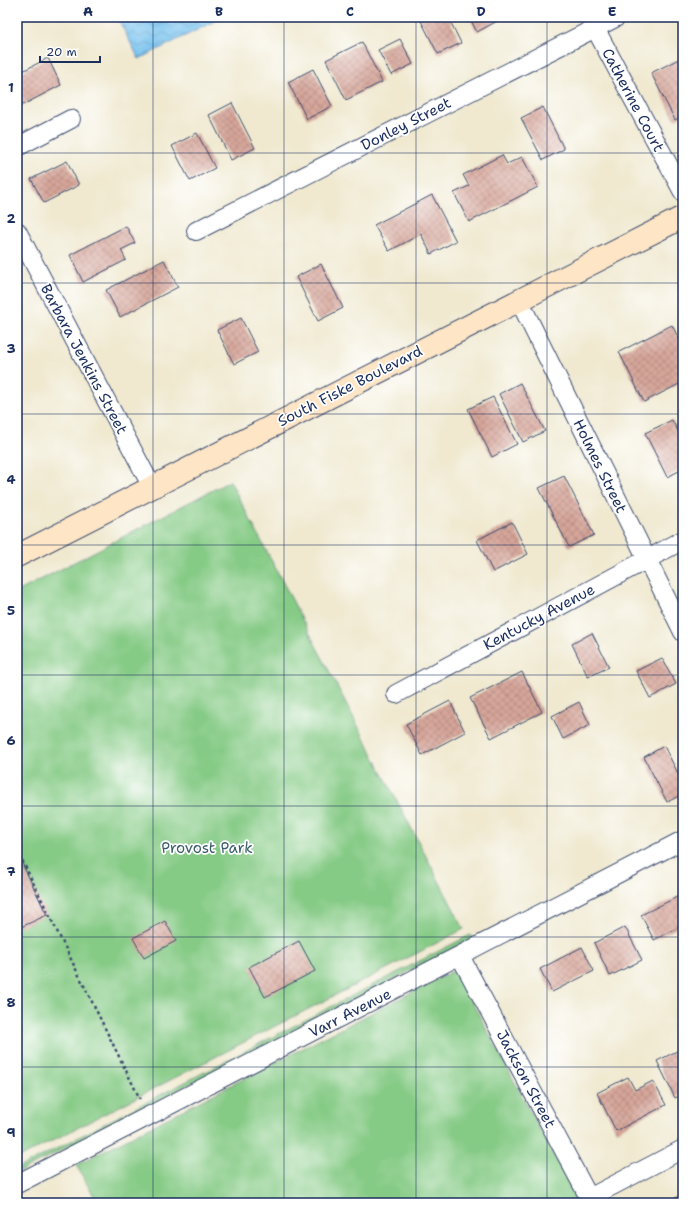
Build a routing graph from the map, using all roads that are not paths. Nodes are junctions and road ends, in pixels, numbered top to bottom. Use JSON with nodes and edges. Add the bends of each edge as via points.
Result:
{"nodes":[{"id":1,"x":617,"y":17,"type":"edge"},
{"id":2,"x":594,"y":28,"type":"junction"},
{"id":3,"x":71,"y":119,"type":"dead end"},
{"id":4,"x":17,"y":147,"type":"edge"},
{"id":5,"x":683,"y":192,"type":"edge"},
{"id":6,"x":683,"y":216,"type":"edge"},
{"id":7,"x":17,"y":230,"type":"edge"},
{"id":8,"x":196,"y":231,"type":"dead end"},
{"id":9,"x":518,"y":300,"type":"junction"},
{"id":10,"x":152,"y":487,"type":"junction"},
{"id":11,"x":683,"y":540,"type":"edge"},
{"id":12,"x":17,"y":556,"type":"edge"},
{"id":13,"x":646,"y":559,"type":"junction"},
{"id":14,"x":683,"y":632,"type":"edge"},
{"id":15,"x":396,"y":694,"type":"dead end"},
{"id":16,"x":683,"y":840,"type":"edge"},
{"id":17,"x":460,"y":956,"type":"junction"},
{"id":18,"x":683,"y":1149,"type":"edge"},
{"id":19,"x":17,"y":1184,"type":"edge"},
{"id":20,"x":590,"y":1200,"type":"edge"}],
"edges":[{"from":1,"to":2,"type":"street","name":"Donley Street"},
{"from":2,"to":5,"type":"street","name":"Catherine Court"},
{"from":2,"to":8,"type":"street","name":"Donley Street"},
{"from":3,"to":4,"type":"street"},
{"from":6,"to":9,"type":"main road","name":"South Fiske Boulevard"},
{"from":7,"to":10,"type":"street","name":"Barbara Jenkins Street"},
{"from":9,"to":10,"type":"main road","name":"South Fiske Boulevard"},
{"from":9,"to":13,"type":"street","name":"Holmes Street"},
{"from":10,"to":12,"type":"main road","name":"South Fiske Boulevard"},
{"from":11,"to":13,"type":"street","name":"Kentucky Avenue"},
{"from":13,"to":14,"type":"street","name":"Holmes Street"},
{"from":13,"to":15,"type":"street","name":"Kentucky Avenue"},
{"from":16,"to":17,"type":"street","name":"Varr Avenue"},
{"from":17,"to":19,"type":"street","name":"Varr Avenue"},
{"from":17,"to":20,"type":"street","name":"Jackson Street"},
{"from":18,"to":20,"type":"street"}]}
